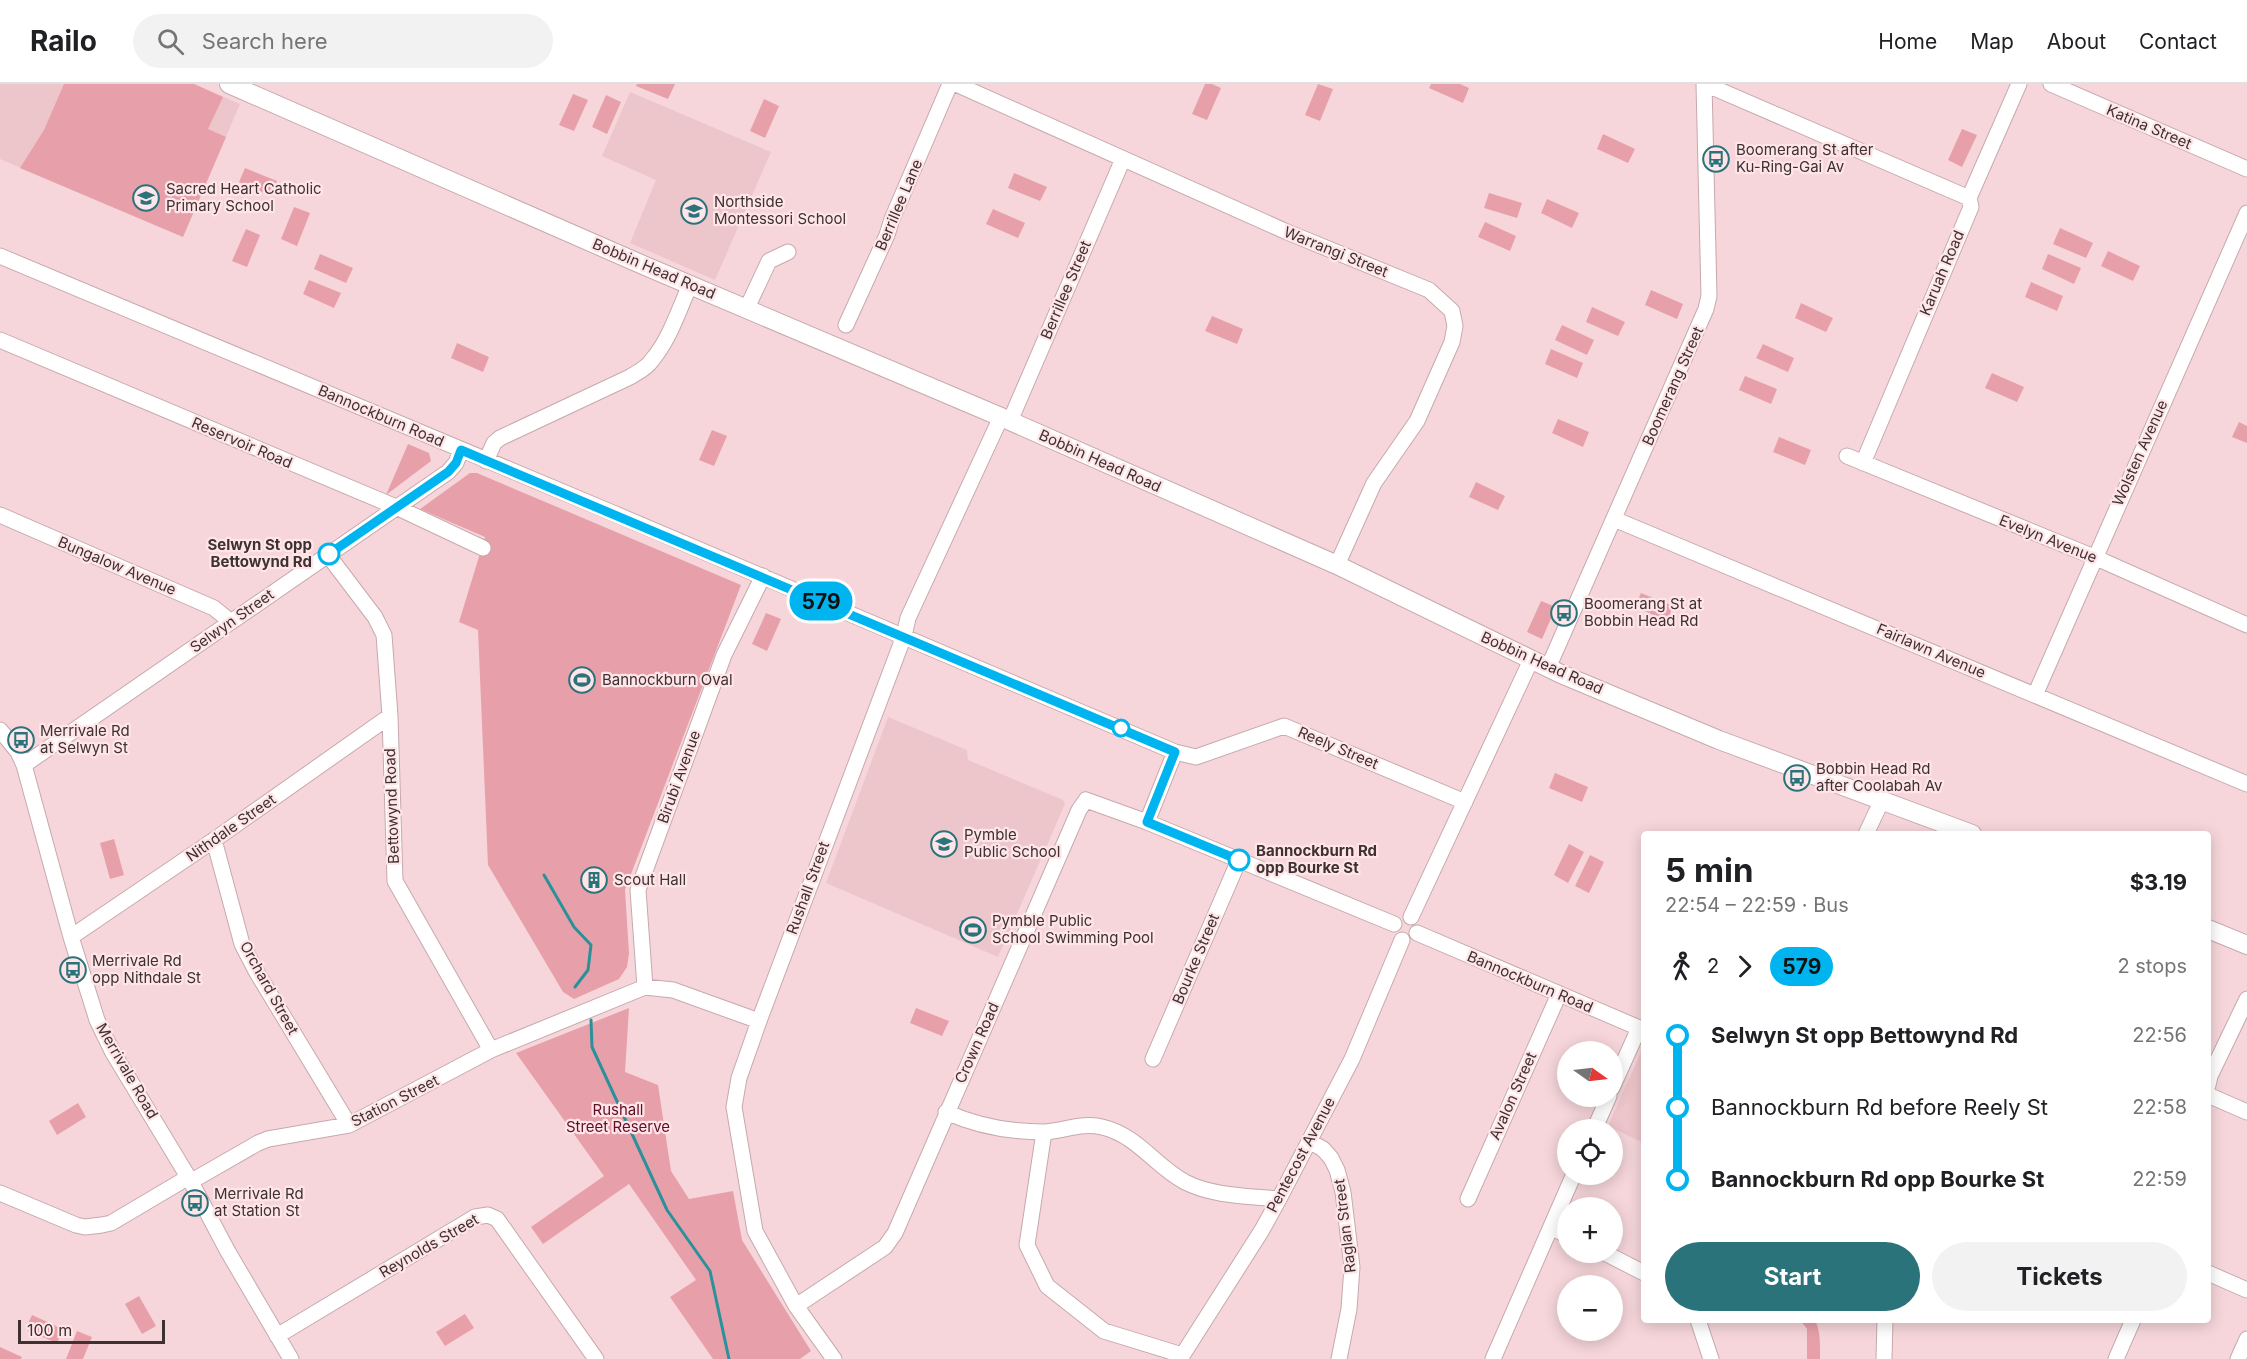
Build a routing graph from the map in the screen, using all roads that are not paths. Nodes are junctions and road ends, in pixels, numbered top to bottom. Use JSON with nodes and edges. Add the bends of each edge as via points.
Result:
{"nodes":[{"id":1,"x":229,"y":84,"type":"edge"},
{"id":2,"x":950,"y":84,"type":"edge"},
{"id":3,"x":956,"y":84,"type":"edge"},
{"id":4,"x":1705,"y":84,"type":"edge"},
{"id":5,"x":2019,"y":84,"type":"edge"},
{"id":6,"x":2051,"y":84,"type":"edge"},
{"id":7,"x":974,"y":87,"type":"edge"},
{"id":8,"x":1123,"y":159,"type":"junction"},
{"id":9,"x":2247,"y":169,"type":"edge"},
{"id":10,"x":1969,"y":198,"type":"junction"},
{"id":11,"x":2247,"y":213,"type":"edge"},
{"id":12,"x":788,"y":252,"type":"dead end"},
{"id":13,"x":0,"y":256,"type":"edge"},
{"id":14,"x":690,"y":285,"type":"junction"},
{"id":15,"x":747,"y":308,"type":"junction"},
{"id":16,"x":846,"y":325,"type":"dead end"},
{"id":17,"x":0,"y":340,"type":"edge"},
{"id":18,"x":1006,"y":419,"type":"junction"},
{"id":19,"x":461,"y":450,"type":"junction"},
{"id":20,"x":1847,"y":456,"type":"dead end"},
{"id":21,"x":486,"y":461,"type":"junction"},
{"id":22,"x":1863,"y":463,"type":"junction"},
{"id":23,"x":396,"y":507,"type":"junction"},
{"id":24,"x":0,"y":515,"type":"edge"},
{"id":25,"x":1614,"y":519,"type":"junction"},
{"id":26,"x":483,"y":548,"type":"dead end"},
{"id":27,"x":328,"y":555,"type":"junction"},
{"id":28,"x":2094,"y":557,"type":"junction"},
{"id":29,"x":1337,"y":565,"type":"junction"},
{"id":30,"x":763,"y":576,"type":"junction"},
{"id":31,"x":231,"y":622,"type":"junction"},
{"id":32,"x":2247,"y":625,"type":"edge"},
{"id":33,"x":904,"y":636,"type":"junction"},
{"id":34,"x":1531,"y":660,"type":"junction"},
{"id":35,"x":1548,"y":668,"type":"junction"},
{"id":36,"x":2035,"y":695,"type":"junction"},
{"id":37,"x":390,"y":716,"type":"junction"},
{"id":38,"x":0,"y":730,"type":"edge"},
{"id":39,"x":1175,"y":752,"type":"junction"},
{"id":40,"x":24,"y":765,"type":"junction"},
{"id":41,"x":2247,"y":784,"type":"edge"},
{"id":42,"x":1882,"y":800,"type":"junction"},
{"id":43,"x":1465,"y":802,"type":"junction"},
{"id":44,"x":1147,"y":822,"type":"junction"},
{"id":45,"x":1867,"y":831,"type":"edge"},
{"id":46,"x":1964,"y":831,"type":"edge"},
{"id":47,"x":214,"y":840,"type":"junction"},
{"id":48,"x":1239,"y":860,"type":"junction"},
{"id":49,"x":1411,"y":917,"type":"junction"},
{"id":50,"x":1394,"y":924,"type":"junction"},
{"id":51,"x":2211,"y":930,"type":"edge"},
{"id":52,"x":1417,"y":933,"type":"junction"},
{"id":53,"x":71,"y":937,"type":"junction"},
{"id":54,"x":1402,"y":940,"type":"junction"},
{"id":55,"x":2247,"y":945,"type":"edge"},
{"id":56,"x":645,"y":987,"type":"junction"},
{"id":57,"x":1559,"y":994,"type":"junction"},
{"id":58,"x":2247,"y":999,"type":"edge"},
{"id":59,"x":759,"y":1021,"type":"junction"},
{"id":60,"x":1641,"y":1029,"type":"edge"},
{"id":61,"x":491,"y":1050,"type":"junction"},
{"id":62,"x":1153,"y":1059,"type":"dead end"},
{"id":63,"x":1623,"y":1066,"type":"edge"},
{"id":64,"x":2211,"y":1074,"type":"edge"},
{"id":65,"x":2211,"y":1096,"type":"edge"},
{"id":66,"x":946,"y":1112,"type":"junction"},
{"id":67,"x":2247,"y":1112,"type":"edge"},
{"id":68,"x":349,"y":1125,"type":"junction"},
{"id":69,"x":1044,"y":1132,"type":"junction"},
{"id":70,"x":1309,"y":1142,"type":"junction"},
{"id":71,"x":190,"y":1180,"type":"junction"},
{"id":72,"x":1569,"y":1185,"type":"edge"},
{"id":73,"x":0,"y":1193,"type":"edge"},
{"id":74,"x":1279,"y":1199,"type":"junction"},
{"id":75,"x":1468,"y":1199,"type":"dead end"},
{"id":76,"x":1551,"y":1227,"type":"junction"},
{"id":77,"x":1557,"y":1230,"type":"edge"},
{"id":78,"x":1623,"y":1262,"type":"edge"},
{"id":79,"x":1641,"y":1271,"type":"edge"},
{"id":80,"x":2211,"y":1274,"type":"edge"},
{"id":81,"x":2247,"y":1290,"type":"edge"},
{"id":82,"x":796,"y":1306,"type":"junction"},
{"id":83,"x":1699,"y":1323,"type":"edge"},
{"id":84,"x":1885,"y":1323,"type":"edge"},
{"id":85,"x":2132,"y":1323,"type":"edge"},
{"id":86,"x":277,"y":1336,"type":"junction"},
{"id":87,"x":2247,"y":1339,"type":"edge"},
{"id":88,"x":1181,"y":1357,"type":"edge"},
{"id":89,"x":291,"y":1359,"type":"edge"},
{"id":90,"x":596,"y":1359,"type":"edge"},
{"id":91,"x":834,"y":1359,"type":"edge"},
{"id":92,"x":1339,"y":1359,"type":"edge"},
{"id":93,"x":1493,"y":1359,"type":"edge"},
{"id":94,"x":1711,"y":1359,"type":"edge"},
{"id":95,"x":1884,"y":1359,"type":"edge"},
{"id":96,"x":2116,"y":1359,"type":"edge"},
{"id":97,"x":2238,"y":1359,"type":"edge"}],
"edges":[{"from":1,"to":14,"type":"main road","name":"Bobbin Head Road"},
{"from":2,"to":16,"type":"street","name":"Berrillee Lane"},
{"from":3,"to":7,"type":"street","name":"Warrangi Street"},
{"from":4,"to":10,"type":"street"},
{"from":4,"to":25,"type":"street","name":"Boomerang Street","via":[[1709,296]]},
{"from":5,"to":10,"type":"street","name":"Karuah Road"},
{"from":6,"to":9,"type":"street","name":"Katina Street"},
{"from":7,"to":8,"type":"street","name":"Warrangi Street"},
{"from":8,"to":18,"type":"street","name":"Berrillee Street"},
{"from":8,"to":29,"type":"street","name":"Warrangi Street","via":[[1429,290],[1452,310],[1452,342],[1417,421],[1374,483]]},
{"from":10,"to":22,"type":"street","name":"Karuah Road","via":[[1971,207]]},
{"from":11,"to":28,"type":"street","name":"Wolsten Avenue"},
{"from":12,"to":15,"type":"street","via":[[769,261]]},
{"from":13,"to":19,"type":"street","name":"Bannockburn Road"},
{"from":14,"to":15,"type":"main road","name":"Bobbin Head Road"},
{"from":14,"to":21,"type":"street","via":[[661,347],[643,369],[500,438],[494,442]]},
{"from":15,"to":18,"type":"main road","name":"Bobbin Head Road"},
{"from":17,"to":23,"type":"street","name":"Reservoir Road"},
{"from":18,"to":29,"type":"main road","name":"Bobbin Head Road"},
{"from":18,"to":33,"type":"street","name":"Rushall Street","via":[[908,618]]},
{"from":19,"to":21,"type":"street","name":"Bannockburn Road"},
{"from":19,"to":23,"type":"street","name":"Selwyn Street","via":[[448,472]]},
{"from":20,"to":22,"type":"street","name":"Evelyn Avenue"},
{"from":21,"to":30,"type":"street","name":"Bannockburn Road"},
{"from":22,"to":28,"type":"street","name":"Evelyn Avenue"},
{"from":23,"to":26,"type":"street","name":"Reservoir Road"},
{"from":23,"to":27,"type":"street","name":"Selwyn Street"},
{"from":24,"to":31,"type":"street","name":"Bungalow Avenue","via":[[214,608]]},
{"from":25,"to":35,"type":"street","name":"Boomerang Street"},
{"from":25,"to":36,"type":"street","name":"Fairlawn Avenue"},
{"from":27,"to":31,"type":"street","name":"Selwyn Street"},
{"from":27,"to":37,"type":"street","name":"Bettowynd Road","via":[[381,626]]},
{"from":28,"to":32,"type":"street","name":"Evelyn Avenue"},
{"from":28,"to":36,"type":"street","name":"Wolsten Avenue"},
{"from":29,"to":34,"type":"main road","name":"Bobbin Head Road"},
{"from":30,"to":33,"type":"street","name":"Bannockburn Road"},
{"from":30,"to":56,"type":"street","name":"Birubi Avenue","via":[[724,655],[638,890]]},
{"from":31,"to":40,"type":"street","name":"Selwyn Street"},
{"from":33,"to":39,"type":"street","name":"Bannockburn Road"},
{"from":33,"to":59,"type":"street","name":"Rushall Street"},
{"from":34,"to":35,"type":"main road","name":"Bobbin Head Road"},
{"from":34,"to":43,"type":"street"},
{"from":35,"to":42,"type":"main road","name":"Bobbin Head Road","via":[[1719,740]]},
{"from":36,"to":41,"type":"street","name":"Fairlawn Avenue"},
{"from":37,"to":47,"type":"street","name":"Nithdale Street"},
{"from":37,"to":61,"type":"street","name":"Bettowynd Road","via":[[395,881]]},
{"from":38,"to":40,"type":"street","name":"Merrivale Road"},
{"from":39,"to":43,"type":"street","name":"Reely Street","via":[[1196,757],[1284,726]]},
{"from":39,"to":44,"type":"street"},
{"from":40,"to":53,"type":"street","name":"Merrivale Road"},
{"from":42,"to":45,"type":"street"},
{"from":42,"to":46,"type":"main road","name":"Bobbin Head Road"},
{"from":43,"to":49,"type":"street"},
{"from":44,"to":48,"type":"street"},
{"from":44,"to":66,"type":"street","name":"Crown Road","via":[[1086,801],[1079,810]]},
{"from":47,"to":53,"type":"street","name":"Nithdale Street"},
{"from":47,"to":68,"type":"street","name":"Orchard Street","via":[[242,944]]},
{"from":48,"to":50,"type":"street"},
{"from":48,"to":62,"type":"street","name":"Bourke Street"},
{"from":49,"to":50,"type":"street","via":[[1399,917]]},
{"from":49,"to":52,"type":"street","via":[[1417,924]]},
{"from":50,"to":54,"type":"street","via":[[1395,935]]},
{"from":51,"to":55,"type":"main road"},
{"from":52,"to":54,"type":"street"},
{"from":52,"to":57,"type":"street","name":"Bannockburn Road"},
{"from":53,"to":71,"type":"street","name":"Merrivale Road","via":[[97,1020],[112,1051]]},
{"from":54,"to":70,"type":"street","name":"Pentecost Avenue","via":[[1352,1059]]},
{"from":56,"to":59,"type":"street","name":"Station Street","via":[[673,990]]},
{"from":56,"to":61,"type":"street","name":"Station Street"},
{"from":57,"to":60,"type":"street","name":"Bannockburn Road"},
{"from":57,"to":75,"type":"street","name":"Avalon Street"},
{"from":58,"to":64,"type":"street"},
{"from":59,"to":82,"type":"street","name":"Rushall Street","via":[[738,1078],[734,1107],[755,1231]]},
{"from":60,"to":63,"type":"street"},
{"from":61,"to":68,"type":"street","name":"Station Street"},
{"from":65,"to":67,"type":"street"},
{"from":66,"to":69,"type":"street","via":[[994,1129]]},
{"from":66,"to":82,"type":"street","name":"Crown Road","via":[[895,1233],[885,1247]]},
{"from":68,"to":71,"type":"street","name":"Station Street","via":[[268,1139]]},
{"from":69,"to":74,"type":"street","via":[[1088,1125],[1112,1130],[1132,1140],[1186,1183]]},
{"from":69,"to":88,"type":"street","via":[[1027,1245],[1047,1286],[1104,1331]]},
{"from":70,"to":74,"type":"street","name":"Pentecost Avenue"},
{"from":70,"to":92,"type":"street","name":"Raglan Street","via":[[1331,1158],[1344,1202],[1352,1267]]},
{"from":71,"to":73,"type":"street","name":"Station Street","via":[[111,1223],[94,1227],[76,1225]]},
{"from":71,"to":86,"type":"street","name":"Merrivale Road"},
{"from":72,"to":76,"type":"street"},
{"from":74,"to":88,"type":"street","name":"Pentecost Avenue"},
{"from":76,"to":77,"type":"street"},
{"from":76,"to":93,"type":"street"},
{"from":78,"to":79,"type":"street"},
{"from":80,"to":81,"type":"street"},
{"from":82,"to":91,"type":"street","name":"Rushall Street"},
{"from":83,"to":94,"type":"street"},
{"from":84,"to":95,"type":"street"},
{"from":85,"to":96,"type":"street"},
{"from":86,"to":89,"type":"street","name":"Merrivale Road"},
{"from":86,"to":90,"type":"street","name":"Reynolds Street","via":[[475,1218],[488,1215],[497,1219]]},
{"from":87,"to":97,"type":"street"}]}
